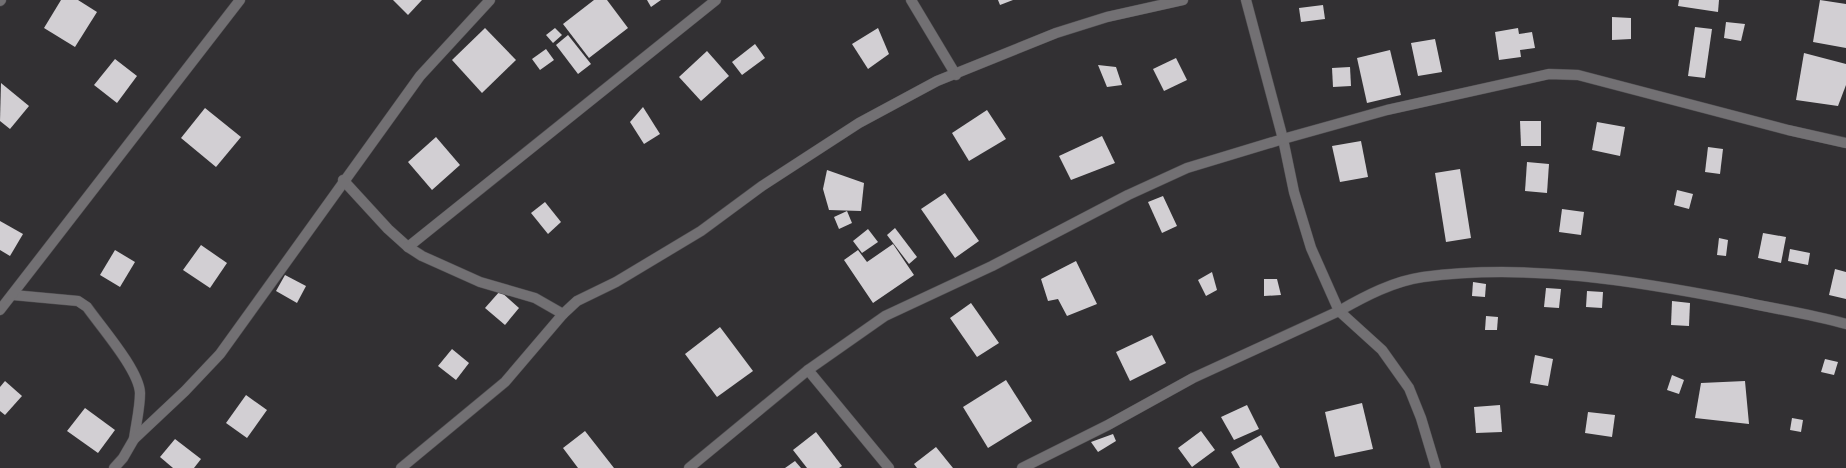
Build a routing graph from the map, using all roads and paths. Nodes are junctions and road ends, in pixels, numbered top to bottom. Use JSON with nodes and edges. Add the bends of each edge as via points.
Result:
{"nodes":[{"id":1,"x":240,"y":0,"type":"edge"},
{"id":2,"x":490,"y":0,"type":"edge"},
{"id":3,"x":716,"y":0,"type":"edge"},
{"id":4,"x":910,"y":0,"type":"edge"},
{"id":5,"x":1183,"y":0,"type":"edge"},
{"id":6,"x":1246,"y":0,"type":"edge"},
{"id":7,"x":956,"y":75,"type":"junction"},
{"id":8,"x":1283,"y":139,"type":"junction"},
{"id":9,"x":1846,"y":143,"type":"edge"},
{"id":10,"x":343,"y":180,"type":"junction"},
{"id":11,"x":408,"y":246,"type":"junction"},
{"id":12,"x":13,"y":296,"type":"junction"},
{"id":13,"x":0,"y":310,"type":"edge"},
{"id":14,"x":1340,"y":311,"type":"junction"},
{"id":15,"x":563,"y":314,"type":"junction"},
{"id":16,"x":1846,"y":324,"type":"edge"},
{"id":17,"x":808,"y":370,"type":"junction"},
{"id":18,"x":134,"y":439,"type":"junction"},
{"id":19,"x":114,"y":468,"type":"edge"},
{"id":20,"x":400,"y":468,"type":"edge"},
{"id":21,"x":689,"y":468,"type":"edge"},
{"id":22,"x":889,"y":468,"type":"edge"},
{"id":23,"x":1022,"y":468,"type":"edge"},
{"id":24,"x":1436,"y":468,"type":"edge"}],
"edges":[{"from":1,"to":12,"type":"street"},
{"from":2,"to":10,"type":"street","via":[[420,76]]},
{"from":3,"to":11,"type":"street"},
{"from":4,"to":7,"type":"street"},
{"from":5,"to":7,"type":"street","via":[[1107,17],[1064,31]]},
{"from":6,"to":8,"type":"street"},
{"from":7,"to":15,"type":"street","via":[[937,81],[859,123],[762,186],[701,231],[616,282],[577,301]]},
{"from":8,"to":9,"type":"street","via":[[1387,110],[1518,80],[1560,74],[1578,75]]},
{"from":8,"to":14,"type":"street","via":[[1294,192],[1311,248]]},
{"from":8,"to":17,"type":"street","via":[[1187,168],[1128,195],[992,266],[885,316]]},
{"from":10,"to":11,"type":"street"},
{"from":10,"to":18,"type":"street","via":[[220,354]]},
{"from":11,"to":15,"type":"street","via":[[432,262],[480,282],[535,298]]},
{"from":12,"to":13,"type":"street"},
{"from":12,"to":18,"type":"street","via":[[78,301],[87,307],[138,382],[140,394]]},
{"from":14,"to":16,"type":"street","via":[[1362,298],[1422,277],[1499,272],[1584,275],[1678,289]]},
{"from":14,"to":23,"type":"street","via":[[1193,378]]},
{"from":14,"to":24,"type":"street","via":[[1382,350],[1409,388]]},
{"from":15,"to":20,"type":"street","via":[[505,382]]},
{"from":17,"to":21,"type":"street"},
{"from":17,"to":22,"type":"street"},
{"from":18,"to":19,"type":"street"}]}
